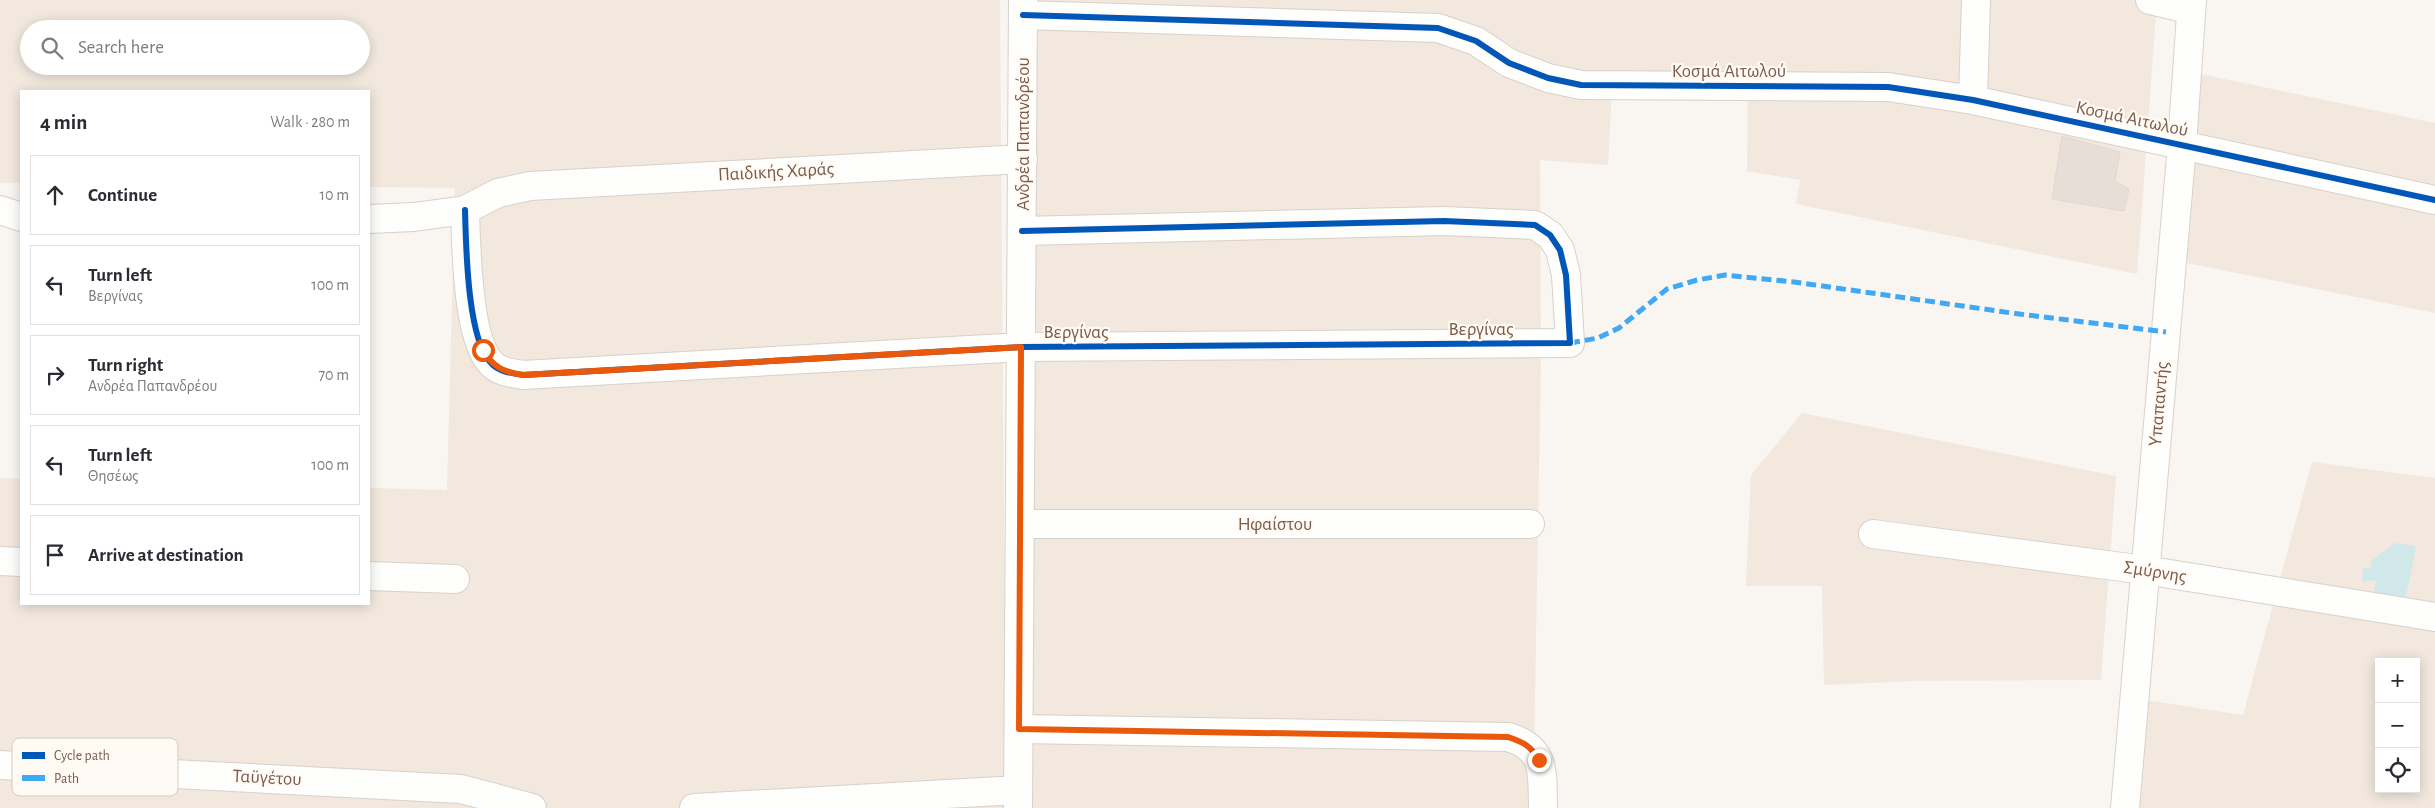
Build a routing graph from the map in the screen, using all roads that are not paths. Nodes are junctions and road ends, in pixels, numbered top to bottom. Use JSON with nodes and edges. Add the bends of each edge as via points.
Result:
{"nodes":[{"id":1,"x":1976,"y":0,"type":"edge"},
{"id":2,"x":2150,"y":0,"type":"edge"},
{"id":3,"x":2192,"y":5,"type":"edge"},
{"id":4,"x":1023,"y":8,"type":"edge"},
{"id":5,"x":1972,"y":100,"type":"junction"},
{"id":6,"x":2182,"y":145,"type":"junction"},
{"id":7,"x":1023,"y":159,"type":"junction"},
{"id":8,"x":2435,"y":200,"type":"edge"},
{"id":9,"x":0,"y":210,"type":"edge"},
{"id":10,"x":465,"y":210,"type":"junction"},
{"id":11,"x":20,"y":217,"type":"edge"},
{"id":12,"x":370,"y":219,"type":"edge"},
{"id":13,"x":1022,"y":231,"type":"junction"},
{"id":14,"x":1021,"y":347,"type":"junction"},
{"id":15,"x":1020,"y":524,"type":"junction"},
{"id":16,"x":1530,"y":524,"type":"dead end"},
{"id":17,"x":1873,"y":534,"type":"dead end"},
{"id":18,"x":0,"y":561,"type":"edge"},
{"id":19,"x":20,"y":562,"type":"edge"},
{"id":20,"x":2145,"y":570,"type":"junction"},
{"id":21,"x":370,"y":576,"type":"edge"},
{"id":22,"x":455,"y":579,"type":"dead end"},
{"id":23,"x":2435,"y":618,"type":"edge"},
{"id":24,"x":1019,"y":729,"type":"junction"},
{"id":25,"x":178,"y":773,"type":"edge"},
{"id":26,"x":1018,"y":799,"type":"edge"},
{"id":27,"x":532,"y":808,"type":"edge"},
{"id":28,"x":694,"y":808,"type":"edge"},
{"id":29,"x":1543,"y":808,"type":"edge"},
{"id":30,"x":2125,"y":808,"type":"edge"}],
"edges":[{"from":1,"to":5,"type":"street"},
{"from":2,"to":3,"type":"street"},
{"from":3,"to":6,"type":"street","name":"Υπαπαντής"},
{"from":4,"to":5,"type":"street","name":"Κοσμά Αιτωλού","via":[[1438,28],[1476,41],[1509,63],[1548,78],[1581,85],[1888,87]]},
{"from":4,"to":7,"type":"street","name":"Ανδρέα Παπανδρέου"},
{"from":5,"to":6,"type":"street","name":"Κοσμά Αιτωλού"},
{"from":6,"to":8,"type":"street","name":"Κοσμά Αιτωλού"},
{"from":6,"to":20,"type":"street","name":"Υπαπαντής"},
{"from":7,"to":10,"type":"street","name":"Παιδικής Χαράς","via":[[530,186],[498,193]]},
{"from":7,"to":13,"type":"street","name":"Ανδρέα Παπανδρέου"},
{"from":9,"to":11,"type":"street"},
{"from":10,"to":12,"type":"street","name":"Παιδικής Χαράς"},
{"from":10,"to":14,"type":"street","name":"Βεργίνας","via":[[467,268],[475,321],[483,350],[491,363],[505,372],[523,375]]},
{"from":13,"to":14,"type":"street","name":"Ανδρέα Παπανδρέου"},
{"from":13,"to":14,"type":"street","name":"Βεργίνας","via":[[1444,221],[1535,225],[1550,235],[1560,250],[1566,275],[1570,343]]},
{"from":14,"to":15,"type":"street","name":"Ανδρέα Παπανδρέου"},
{"from":15,"to":16,"type":"street","name":"Ηφαίστου"},
{"from":15,"to":24,"type":"street","name":"Ανδρέα Παπανδρέου"},
{"from":17,"to":20,"type":"street","name":"Σμύρνης"},
{"from":18,"to":19,"type":"street"},
{"from":20,"to":23,"type":"street","name":"Σμύρνης"},
{"from":20,"to":30,"type":"street","name":"Υπαπαντής"},
{"from":21,"to":22,"type":"street"},
{"from":24,"to":26,"type":"street","name":"Ανδρέα Παπανδρέου"},
{"from":24,"to":29,"type":"street","via":[[1508,737],[1533,749],[1539,760]]},
{"from":25,"to":27,"type":"street","name":"Ταϋγέτου","via":[[461,788]]},
{"from":26,"to":28,"type":"street"}]}
